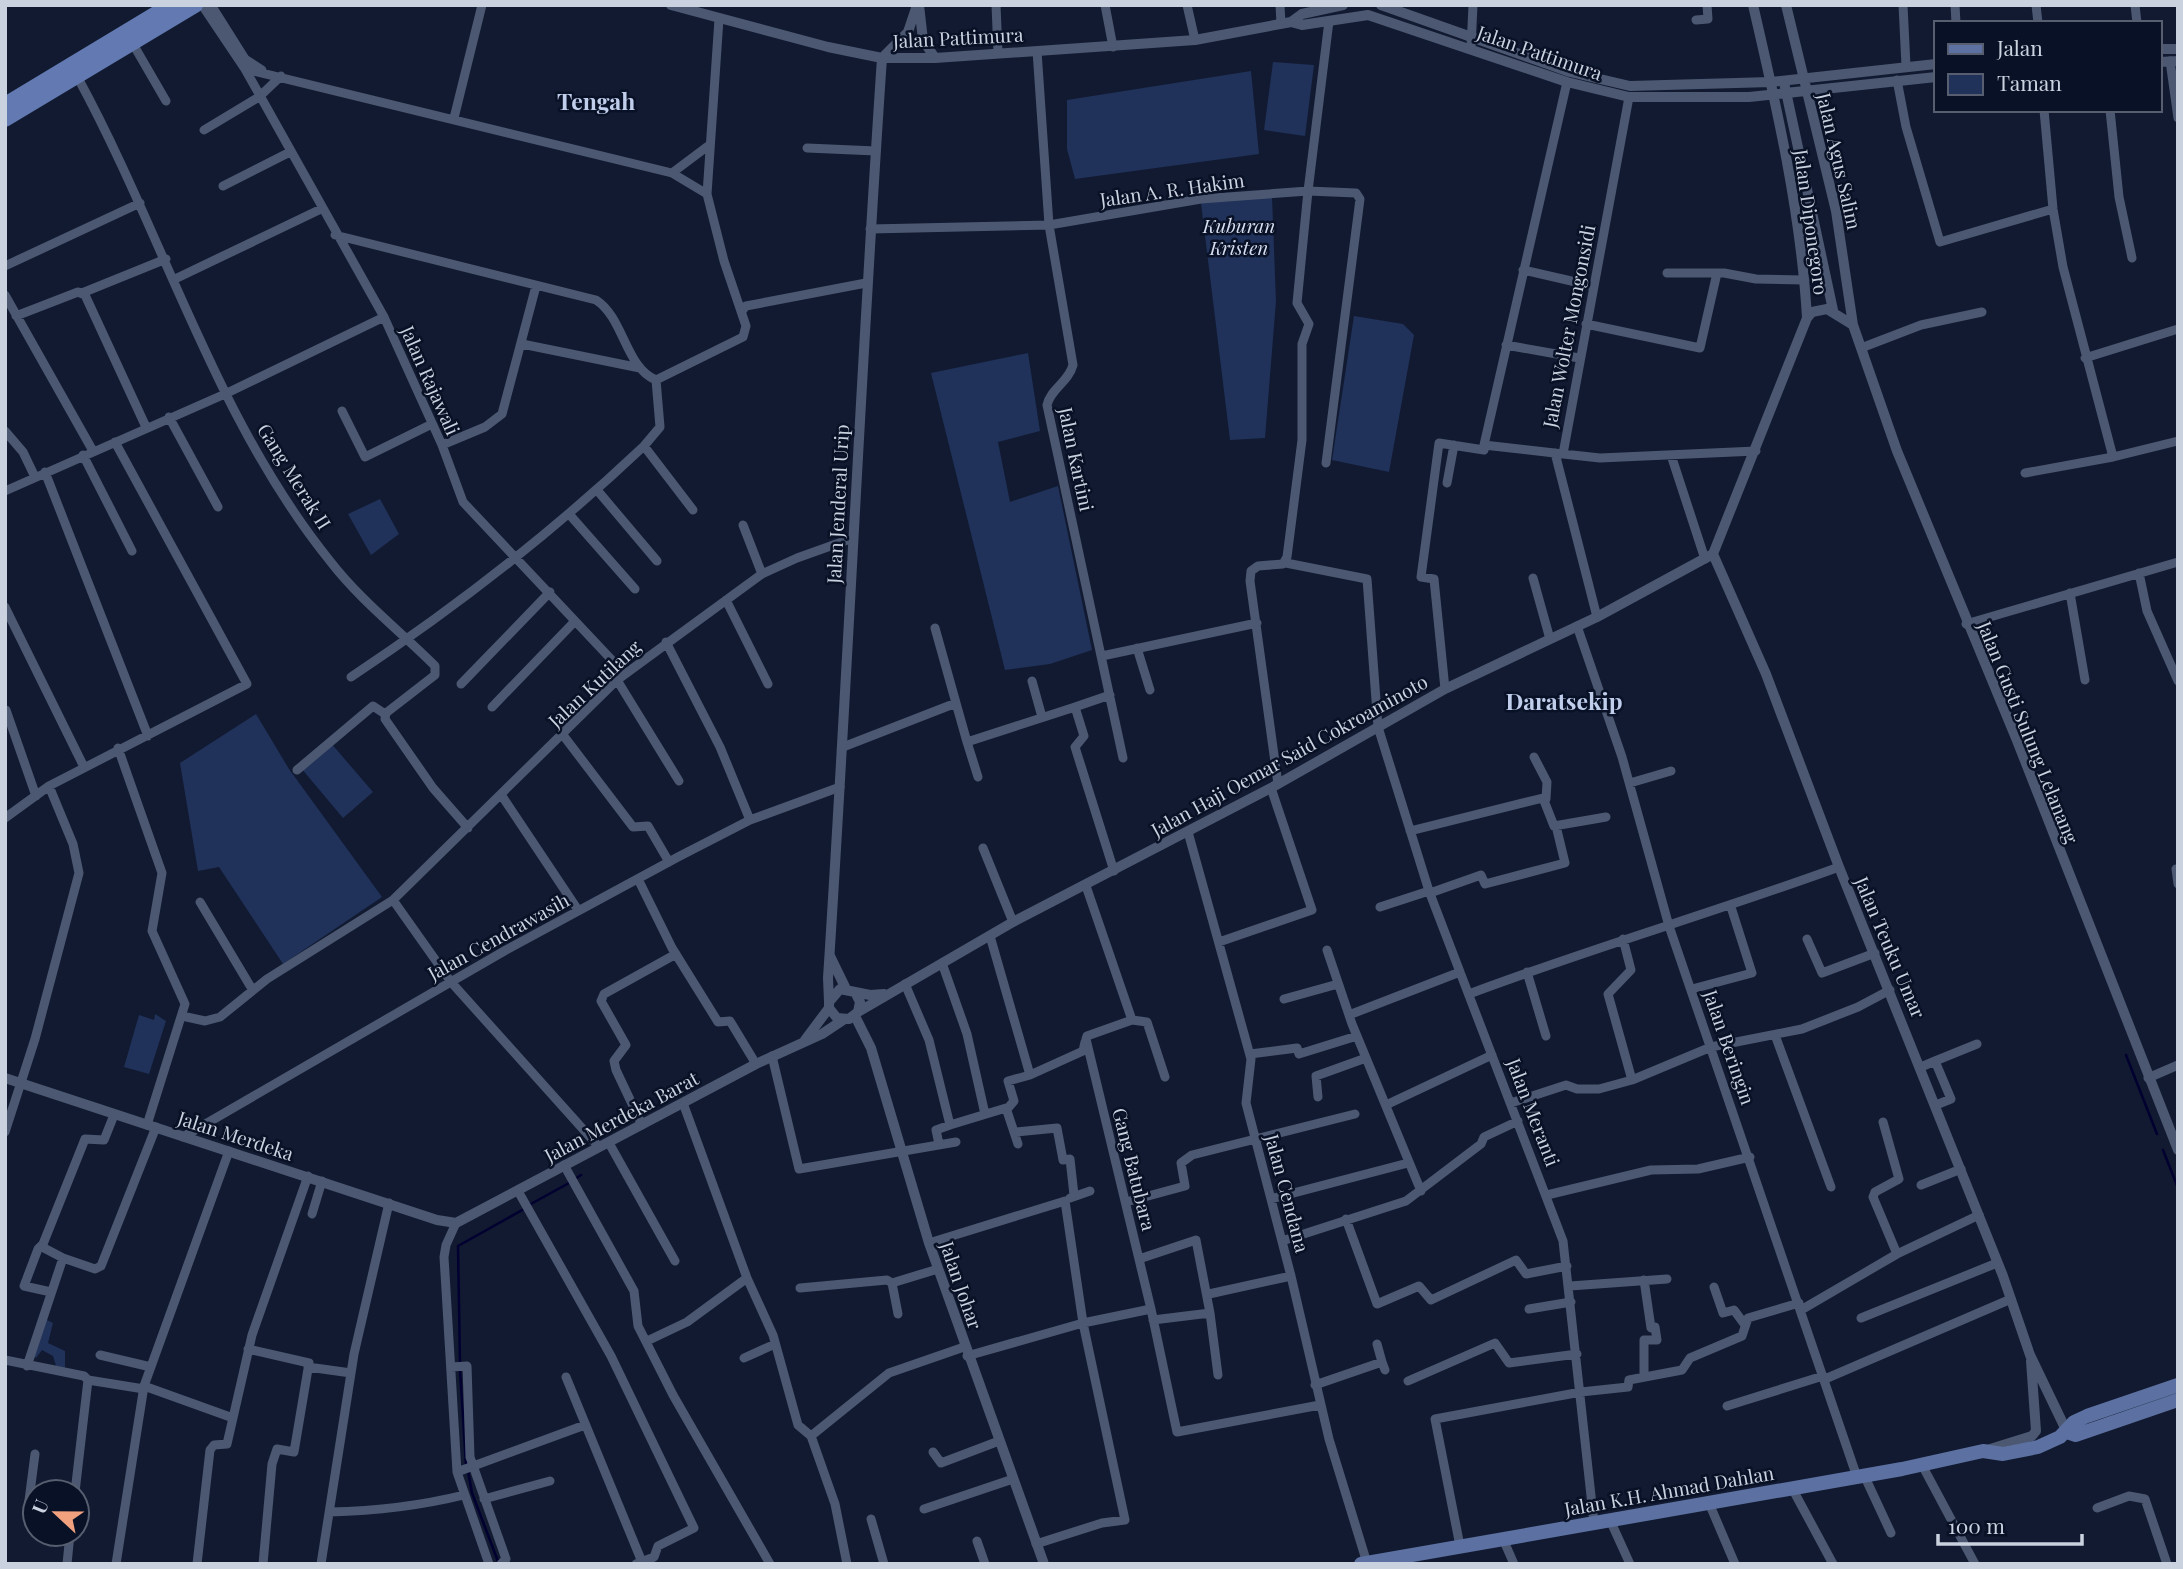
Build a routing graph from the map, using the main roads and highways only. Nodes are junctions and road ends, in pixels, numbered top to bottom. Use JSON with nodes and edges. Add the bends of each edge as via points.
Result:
{"nodes":[{"id":1,"x":171,"y":5,"type":"edge"},
{"id":2,"x":195,"y":5,"type":"edge"},
{"id":3,"x":5,"y":105,"type":"edge"},
{"id":4,"x":5,"y":119,"type":"edge"},
{"id":5,"x":2178,"y":1385,"type":"edge"},
{"id":6,"x":2178,"y":1399,"type":"edge"},
{"id":7,"x":2067,"y":1432,"type":"junction"},
{"id":8,"x":1371,"y":1563,"type":"edge"}],
"edges":[{"from":1,"to":3,"type":"highway"},
{"from":2,"to":4,"type":"highway"},
{"from":5,"to":7,"type":"main road","via":[[2087,1416]]},
{"from":6,"to":7,"type":"main road","via":[[2076,1435]]},
{"from":7,"to":8,"type":"main road","name":"Jalan K.H. Ahmad Dahlan","via":[[2030,1449],[2003,1454],[1983,1451]]}]}
